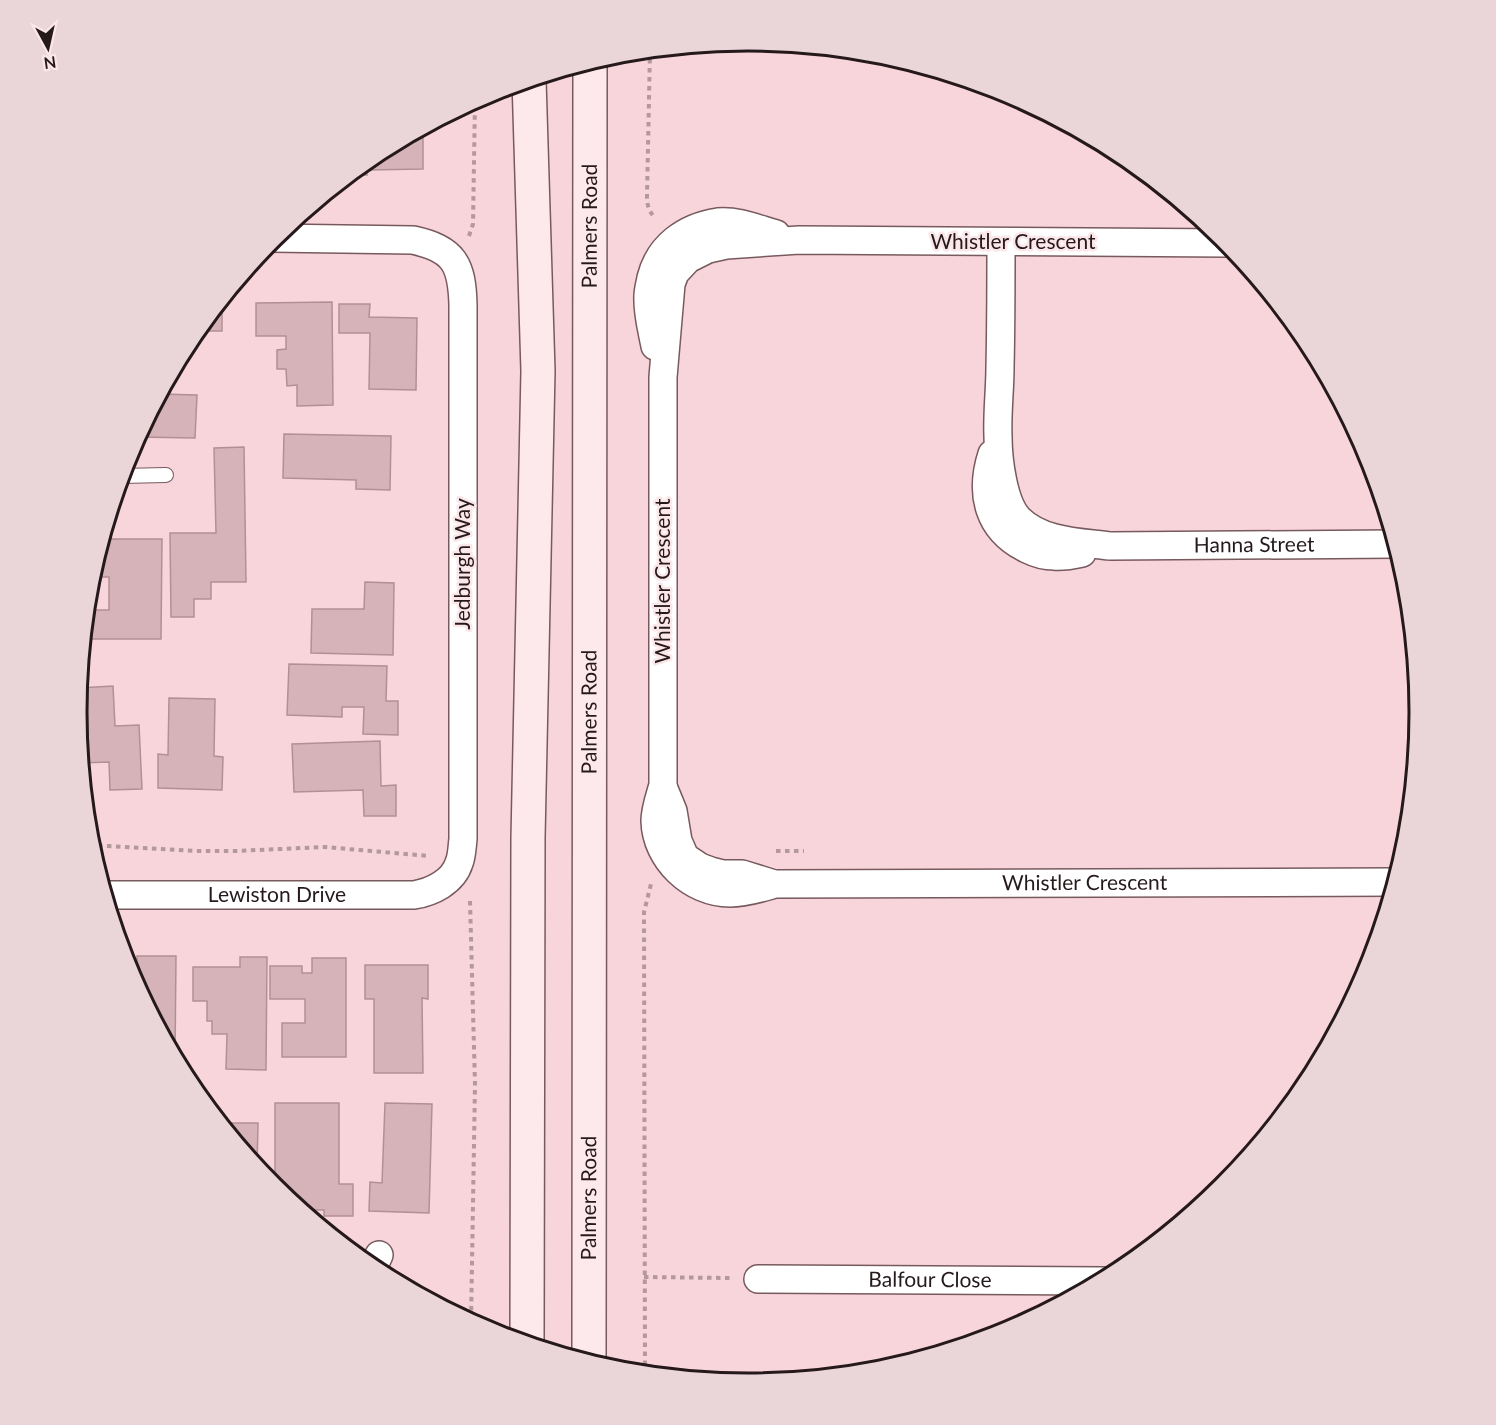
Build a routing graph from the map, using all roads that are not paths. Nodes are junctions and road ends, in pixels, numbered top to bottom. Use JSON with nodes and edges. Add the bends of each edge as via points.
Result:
{"nodes":[{"id":1,"x":590,"y":71,"type":"edge"},
{"id":2,"x":529,"y":88,"type":"edge"},
{"id":3,"x":287,"y":238,"type":"edge"},
{"id":4,"x":799,"y":240,"type":"junction"},
{"id":5,"x":1001,"y":242,"type":"junction"},
{"id":6,"x":1214,"y":243,"type":"edge"},
{"id":7,"x":663,"y":377,"type":"junction"},
{"id":8,"x":131,"y":476,"type":"edge"},
{"id":9,"x":166,"y":476,"type":"dead end"},
{"id":10,"x":1388,"y":544,"type":"edge"},
{"id":11,"x":453,"y":873,"type":"joint"},
{"id":12,"x":1387,"y":882,"type":"edge"},
{"id":13,"x":112,"y":895,"type":"edge"},
{"id":14,"x":758,"y":1280,"type":"road end"},
{"id":15,"x":1086,"y":1281,"type":"edge"},
{"id":16,"x":527,"y":1336,"type":"edge"},
{"id":17,"x":589,"y":1354,"type":"edge"}],
"edges":[{"from":1,"to":17,"type":"main road","name":"Palmers Road"},
{"from":2,"to":16,"type":"main road","via":[[538,371],[528,838]]},
{"from":3,"to":11,"type":"street","name":"Jedburgh Way","via":[[428,243],[446,253],[461,274],[463,840]]},
{"from":4,"to":5,"type":"street","name":"Whistler Crescent"},
{"from":4,"to":7,"type":"street","name":"Whistler Crescent","via":[[726,245],[688,259],[671,284]]},
{"from":4,"to":7,"type":"street","name":"Whistler Crescent","via":[[719,222],[670,243],[660,256],[648,294],[650,322]]},
{"from":5,"to":6,"type":"street","name":"Whistler Crescent"},
{"from":5,"to":10,"type":"street","name":"Hanna Street","via":[[998,436],[985,488],[999,528],[1015,543],[1053,556],[1112,546]]},
{"from":7,"to":12,"type":"street","name":"Whistler Crescent","via":[[663,785],[678,841],[685,856],[700,867],[775,884]]},
{"from":8,"to":9,"type":"lane"},
{"from":11,"to":13,"type":"street","name":"Lewiston Drive","via":[[433,890],[414,895]]},
{"from":14,"to":15,"type":"street","name":"Balfour Close"}]}
